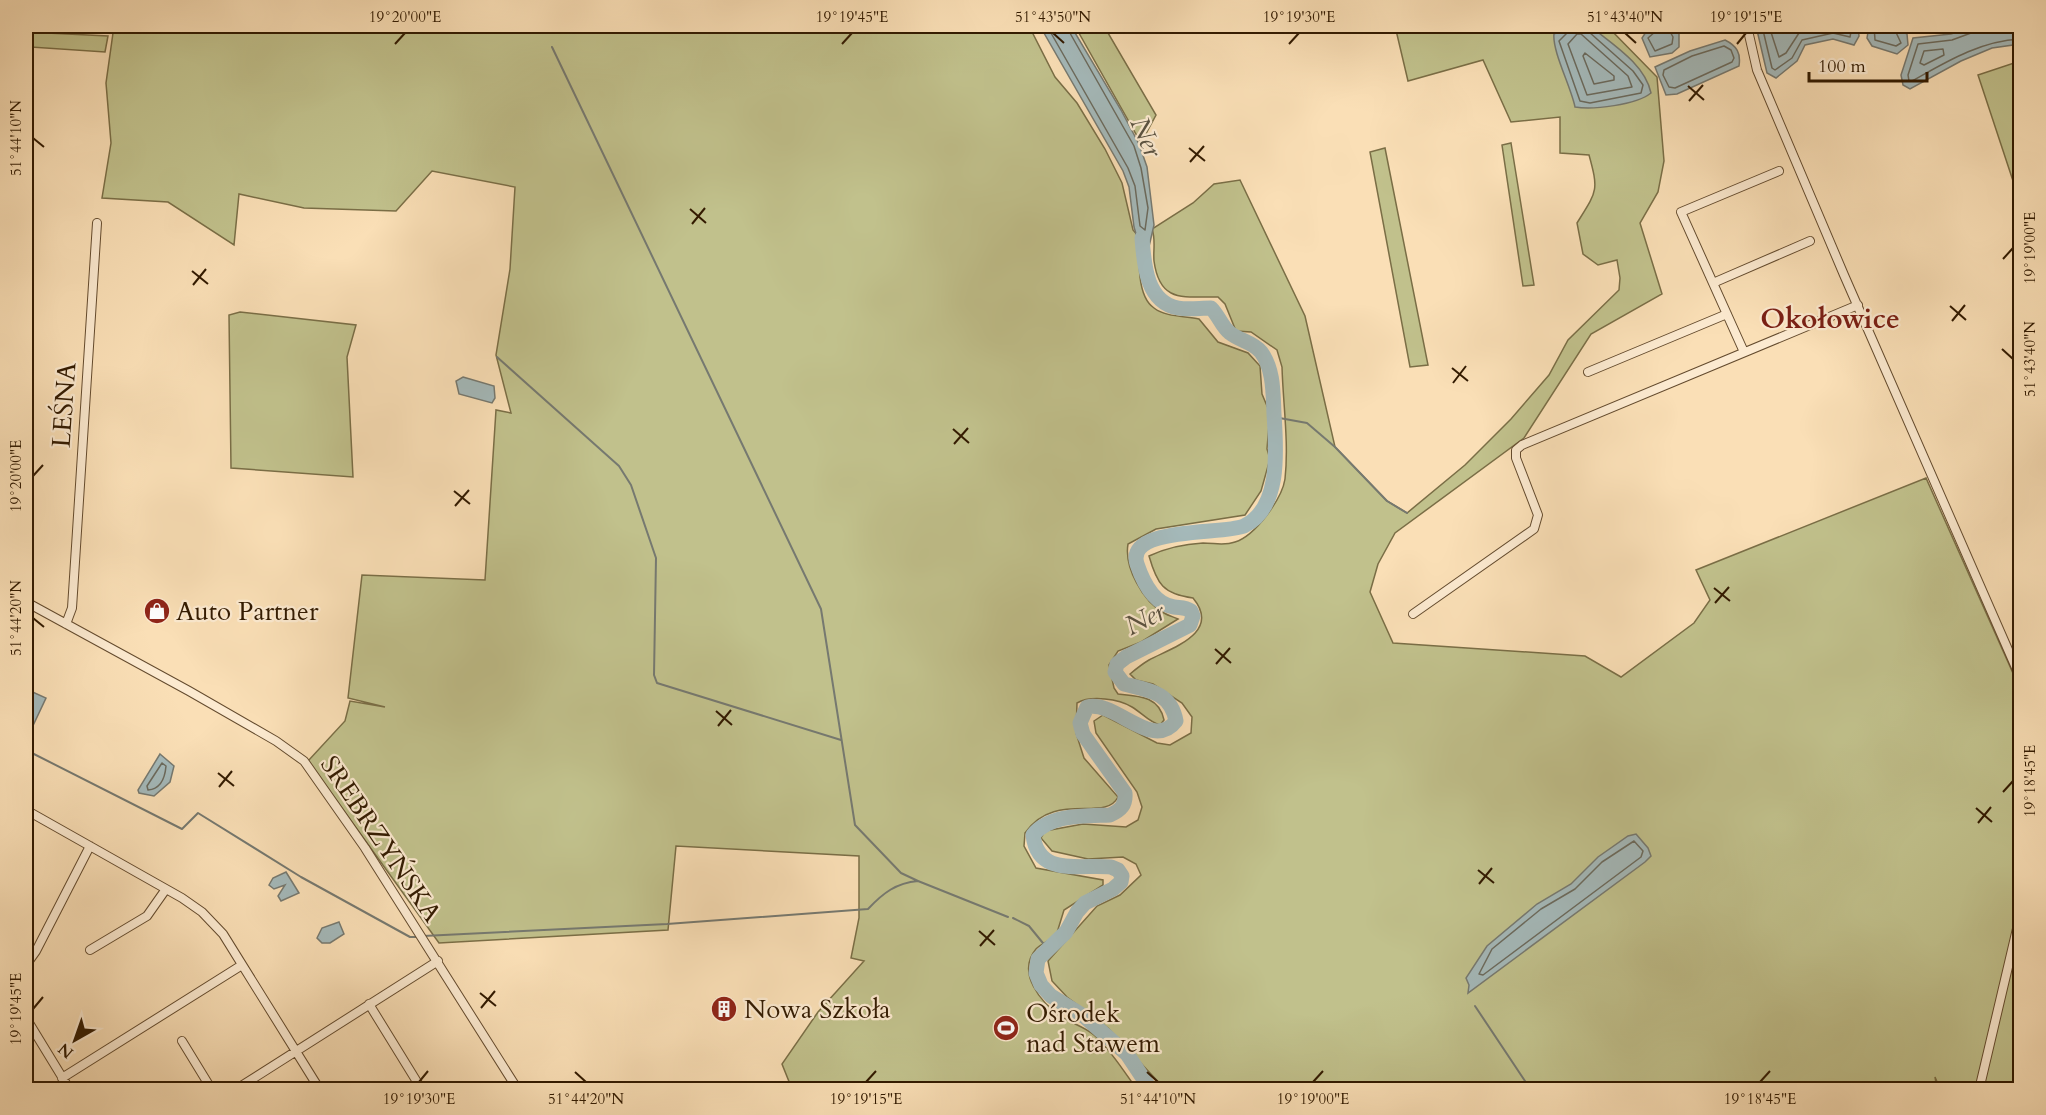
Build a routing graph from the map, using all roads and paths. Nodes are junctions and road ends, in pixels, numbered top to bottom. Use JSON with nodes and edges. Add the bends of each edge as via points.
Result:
{"nodes":[{"id":1,"x":1747,"y":26,"type":"edge"},
{"id":2,"x":1779,"y":171,"type":"dead end"},
{"id":3,"x":97,"y":223,"type":"dead end"},
{"id":4,"x":1809,"y":241,"type":"dead end"},
{"id":5,"x":1713,"y":283,"type":"junction"},
{"id":6,"x":1858,"y":305,"type":"junction"},
{"id":7,"x":1727,"y":314,"type":"junction"},
{"id":8,"x":1744,"y":352,"type":"junction"},
{"id":9,"x":1588,"y":372,"type":"dead end"},
{"id":10,"x":26,"y":602,"type":"edge"},
{"id":11,"x":1413,"y":614,"type":"dead end"},
{"id":12,"x":66,"y":624,"type":"junction"},
{"id":13,"x":2020,"y":677,"type":"edge"},
{"id":14,"x":26,"y":810,"type":"edge"},
{"id":15,"x":90,"y":846,"type":"junction"},
{"id":16,"x":166,"y":889,"type":"junction"},
{"id":17,"x":2020,"y":916,"type":"edge"},
{"id":18,"x":90,"y":950,"type":"dead end"},
{"id":19,"x":438,"y":961,"type":"junction"},
{"id":20,"x":26,"y":965,"type":"edge"},
{"id":21,"x":243,"y":965,"type":"junction"},
{"id":22,"x":369,"y":1004,"type":"junction"},
{"id":23,"x":26,"y":1018,"type":"edge"},
{"id":24,"x":182,"y":1041,"type":"dead end"},
{"id":25,"x":297,"y":1051,"type":"junction"},
{"id":26,"x":62,"y":1078,"type":"junction"},
{"id":27,"x":70,"y":1089,"type":"edge"},
{"id":28,"x":212,"y":1089,"type":"edge"},
{"id":29,"x":235,"y":1089,"type":"edge"},
{"id":30,"x":320,"y":1089,"type":"edge"},
{"id":31,"x":422,"y":1089,"type":"edge"},
{"id":32,"x":518,"y":1089,"type":"edge"},
{"id":33,"x":1979,"y":1089,"type":"edge"}],
"edges":[{"from":1,"to":6,"type":"street","via":[[1757,70]]},
{"from":2,"to":5,"type":"street","via":[[1681,212]]},
{"from":3,"to":12,"type":"street","name":"LEŚNA","via":[[72,608]]},
{"from":4,"to":5,"type":"street"},
{"from":5,"to":7,"type":"street"},
{"from":6,"to":8,"type":"street"},
{"from":6,"to":13,"type":"street"},
{"from":7,"to":8,"type":"street"},
{"from":7,"to":9,"type":"street"},
{"from":8,"to":11,"type":"street","via":[[1522,445],[1516,450],[1516,458],[1538,514],[1534,529]]},
{"from":10,"to":12,"type":"street","name":"SREBRZYŃSKA"},
{"from":12,"to":19,"type":"street","name":"SREBRZYŃSKA","via":[[227,713],[304,761]]},
{"from":14,"to":15,"type":"street"},
{"from":15,"to":16,"type":"street"},
{"from":15,"to":20,"type":"street"},
{"from":16,"to":18,"type":"street","via":[[147,916]]},
{"from":16,"to":21,"type":"street","via":[[193,904],[213,923]]},
{"from":17,"to":33,"type":"street"},
{"from":19,"to":22,"type":"street"},
{"from":19,"to":32,"type":"street","name":"SREBRZYŃSKA"},
{"from":21,"to":25,"type":"street"},
{"from":21,"to":26,"type":"street"},
{"from":22,"to":25,"type":"street"},
{"from":22,"to":31,"type":"street"},
{"from":23,"to":26,"type":"street"},
{"from":24,"to":28,"type":"street"},
{"from":25,"to":29,"type":"street"},
{"from":25,"to":30,"type":"street"},
{"from":26,"to":27,"type":"street"}]}
